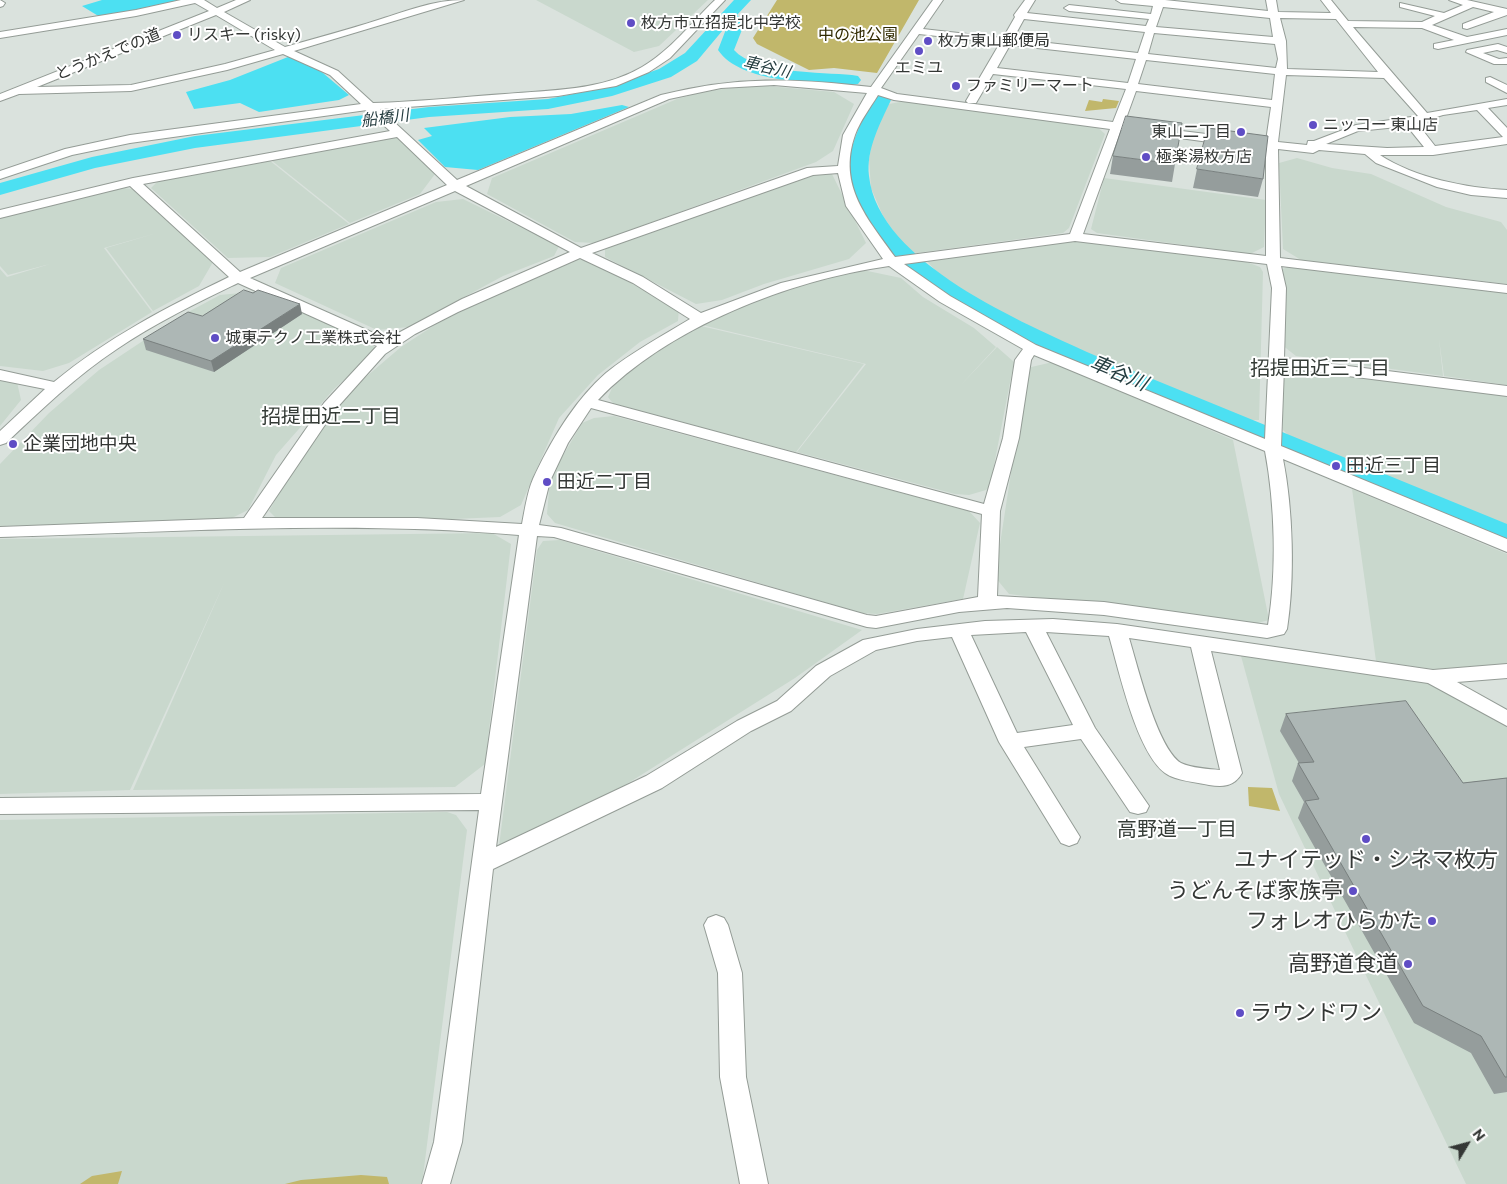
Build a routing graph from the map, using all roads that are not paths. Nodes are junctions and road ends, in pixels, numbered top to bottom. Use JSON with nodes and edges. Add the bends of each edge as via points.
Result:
{"nodes":[{"id":1,"x":195,"y":0,"type":"edge"},
{"id":2,"x":245,"y":0,"type":"edge"},
{"id":3,"x":459,"y":0,"type":"edge"},
{"id":4,"x":720,"y":0,"type":"edge"},
{"id":5,"x":938,"y":0,"type":"edge"},
{"id":6,"x":1121,"y":0,"type":"edge"},
{"id":7,"x":1271,"y":0,"type":"edge"},
{"id":8,"x":1326,"y":0,"type":"edge"},
{"id":9,"x":1454,"y":0,"type":"edge"},
{"id":10,"x":1503,"y":0,"type":"edge"},
{"id":11,"x":1159,"y":2,"type":"edge"},
{"id":12,"x":1032,"y":3,"type":"edge"},
{"id":13,"x":1474,"y":4,"type":"junction"},
{"id":14,"x":1402,"y":5,"type":"dead end"},
{"id":15,"x":1057,"y":7,"type":"dead end"},
{"id":16,"x":215,"y":12,"type":"junction"},
{"id":17,"x":1506,"y":12,"type":"edge"},
{"id":18,"x":1019,"y":15,"type":"junction"},
{"id":19,"x":1274,"y":15,"type":"junction"},
{"id":20,"x":1445,"y":16,"type":"junction"},
{"id":21,"x":1155,"y":17,"type":"junction"},
{"id":22,"x":1341,"y":20,"type":"junction"},
{"id":23,"x":1423,"y":25,"type":"junction"},
{"id":24,"x":1467,"y":26,"type":"dead end"},
{"id":25,"x":1150,"y":30,"type":"junction"},
{"id":26,"x":916,"y":31,"type":"junction"},
{"id":27,"x":1507,"y":32,"type":"edge"},
{"id":28,"x":0,"y":35,"type":"edge"},
{"id":29,"x":1466,"y":40,"type":"junction"},
{"id":30,"x":1281,"y":41,"type":"junction"},
{"id":31,"x":1005,"y":42,"type":"junction"},
{"id":32,"x":1438,"y":46,"type":"dead end"},
{"id":33,"x":284,"y":50,"type":"junction"},
{"id":34,"x":1507,"y":50,"type":"edge"},
{"id":35,"x":1142,"y":57,"type":"junction"},
{"id":36,"x":1507,"y":61,"type":"edge"},
{"id":37,"x":989,"y":70,"type":"junction"},
{"id":38,"x":1282,"y":72,"type":"junction"},
{"id":39,"x":1387,"y":75,"type":"junction"},
{"id":40,"x":1490,"y":80,"type":"dead end"},
{"id":41,"x":1132,"y":87,"type":"junction"},
{"id":42,"x":1507,"y":90,"type":"edge"},
{"id":43,"x":17,"y":91,"type":"junction"},
{"id":44,"x":878,"y":92,"type":"junction"},
{"id":45,"x":2,"y":96,"type":"edge"},
{"id":46,"x":972,"y":101,"type":"junction"},
{"id":47,"x":1507,"y":102,"type":"edge"},
{"id":48,"x":1278,"y":104,"type":"junction"},
{"id":49,"x":1480,"y":106,"type":"junction"},
{"id":50,"x":372,"y":108,"type":"junction"},
{"id":51,"x":1424,"y":116,"type":"junction"},
{"id":52,"x":1410,"y":122,"type":"junction"},
{"id":53,"x":390,"y":123,"type":"joint"},
{"id":54,"x":1117,"y":123,"type":"junction"},
{"id":55,"x":401,"y":133,"type":"junction"},
{"id":56,"x":1507,"y":135,"type":"edge"},
{"id":57,"x":1507,"y":140,"type":"edge"},
{"id":58,"x":1272,"y":143,"type":"junction"},
{"id":59,"x":1318,"y":146,"type":"junction"},
{"id":60,"x":1433,"y":151,"type":"junction"},
{"id":61,"x":1368,"y":152,"type":"junction"},
{"id":62,"x":844,"y":168,"type":"junction"},
{"id":63,"x":0,"y":175,"type":"edge"},
{"id":64,"x":133,"y":182,"type":"junction"},
{"id":65,"x":456,"y":186,"type":"junction"},
{"id":66,"x":96,"y":190,"type":"junction"},
{"id":67,"x":1507,"y":194,"type":"edge"},
{"id":68,"x":8,"y":202,"type":"dead end"},
{"id":69,"x":0,"y":214,"type":"edge"},
{"id":70,"x":1075,"y":237,"type":"junction"},
{"id":71,"x":581,"y":253,"type":"junction"},
{"id":72,"x":899,"y":261,"type":"junction"},
{"id":73,"x":1273,"y":262,"type":"junction"},
{"id":74,"x":238,"y":278,"type":"junction"},
{"id":75,"x":1507,"y":289,"type":"edge"},
{"id":76,"x":700,"y":319,"type":"junction"},
{"id":77,"x":388,"y":346,"type":"junction"},
{"id":78,"x":1031,"y":348,"type":"junction"},
{"id":79,"x":1276,"y":362,"type":"junction"},
{"id":80,"x":0,"y":375,"type":"edge"},
{"id":81,"x":56,"y":387,"type":"junction"},
{"id":82,"x":1507,"y":391,"type":"edge"},
{"id":83,"x":587,"y":402,"type":"junction"},
{"id":84,"x":0,"y":440,"type":"edge"},
{"id":85,"x":1274,"y":441,"type":"junction"},
{"id":86,"x":992,"y":511,"type":"junction"},
{"id":87,"x":248,"y":525,"type":"junction"},
{"id":88,"x":529,"y":530,"type":"junction"},
{"id":89,"x":0,"y":532,"type":"edge"},
{"id":90,"x":1507,"y":546,"type":"edge"},
{"id":91,"x":987,"y":603,"type":"junction"},
{"id":92,"x":1032,"y":624,"type":"junction"},
{"id":93,"x":958,"y":629,"type":"junction"},
{"id":94,"x":1117,"y":630,"type":"junction"},
{"id":95,"x":1199,"y":642,"type":"junction"},
{"id":96,"x":1507,"y":671,"type":"edge"},
{"id":97,"x":1433,"y":677,"type":"junction"},
{"id":98,"x":1507,"y":719,"type":"edge"},
{"id":99,"x":1086,"y":731,"type":"junction"},
{"id":100,"x":1010,"y":742,"type":"junction"},
{"id":101,"x":492,"y":802,"type":"junction"},
{"id":102,"x":0,"y":806,"type":"edge"},
{"id":103,"x":1138,"y":806,"type":"dead end"},
{"id":104,"x":1069,"y":838,"type":"dead end"},
{"id":105,"x":482,"y":864,"type":"junction"},
{"id":106,"x":716,"y":926,"type":"dead end"},
{"id":107,"x":436,"y":1184,"type":"edge"},
{"id":108,"x":754,"y":1184,"type":"edge"}],
"edges":[{"from":1,"to":16,"type":"street"},
{"from":1,"to":28,"type":"street"},
{"from":2,"to":16,"type":"street","name":"とうかえでの道"},
{"from":3,"to":33,"type":"street","via":[[411,11]]},
{"from":4,"to":50,"type":"street","via":[[672,51],[643,71],[613,82],[564,91]]},
{"from":5,"to":26,"type":"street"},
{"from":6,"to":11,"type":"street"},
{"from":7,"to":19,"type":"street"},
{"from":8,"to":22,"type":"street"},
{"from":9,"to":13,"type":"street"},
{"from":10,"to":17,"type":"street"},
{"from":11,"to":19,"type":"street"},
{"from":11,"to":21,"type":"street"},
{"from":12,"to":18,"type":"street"},
{"from":13,"to":17,"type":"street"},
{"from":13,"to":20,"type":"street"},
{"from":14,"to":20,"type":"street"},
{"from":15,"to":21,"type":"street"},
{"from":16,"to":33,"type":"street"},
{"from":16,"to":43,"type":"street","name":"とうかえでの道"},
{"from":17,"to":24,"type":"street"},
{"from":18,"to":25,"type":"street"},
{"from":18,"to":31,"type":"street"},
{"from":19,"to":22,"type":"street"},
{"from":19,"to":30,"type":"street"},
{"from":20,"to":23,"type":"street"},
{"from":21,"to":25,"type":"street"},
{"from":22,"to":23,"type":"street"},
{"from":22,"to":39,"type":"street"},
{"from":23,"to":29,"type":"street"},
{"from":25,"to":30,"type":"street"},
{"from":25,"to":35,"type":"street"},
{"from":26,"to":31,"type":"street"},
{"from":26,"to":44,"type":"street"},
{"from":27,"to":29,"type":"street"},
{"from":29,"to":32,"type":"street"},
{"from":30,"to":38,"type":"street"},
{"from":31,"to":35,"type":"street"},
{"from":31,"to":37,"type":"street"},
{"from":33,"to":43,"type":"street","via":[[227,67],[131,88]]},
{"from":33,"to":50,"type":"street","via":[[334,73]]},
{"from":34,"to":36,"type":"street","via":[[1498,47],[1471,52],[1498,62]]},
{"from":35,"to":38,"type":"street"},
{"from":35,"to":41,"type":"street"},
{"from":37,"to":41,"type":"street"},
{"from":37,"to":46,"type":"street"},
{"from":38,"to":39,"type":"street"},
{"from":38,"to":48,"type":"street"},
{"from":39,"to":51,"type":"street"},
{"from":40,"to":42,"type":"street"},
{"from":41,"to":48,"type":"street"},
{"from":41,"to":54,"type":"street"},
{"from":43,"to":45,"type":"street","name":"とうかえでの道"},
{"from":44,"to":46,"type":"street"},
{"from":44,"to":54,"type":"street","via":[[903,99]]},
{"from":44,"to":62,"type":"street","via":[[848,135]]},
{"from":44,"to":65,"type":"street","via":[[768,81],[724,83],[694,89],[665,97]]},
{"from":46,"to":54,"type":"street"},
{"from":47,"to":49,"type":"street"},
{"from":48,"to":58,"type":"street"},
{"from":49,"to":51,"type":"street"},
{"from":49,"to":56,"type":"street"},
{"from":50,"to":53,"type":"street"},
{"from":50,"to":63,"type":"street","via":[[130,139],[70,152]]},
{"from":51,"to":52,"type":"street"},
{"from":52,"to":59,"type":"street","via":[[1356,128],[1320,142]]},
{"from":52,"to":60,"type":"street"},
{"from":53,"to":55,"type":"street"},
{"from":54,"to":58,"type":"street"},
{"from":54,"to":58,"type":"street","via":[[1250,137]]},
{"from":54,"to":70,"type":"street"},
{"from":55,"to":64,"type":"street"},
{"from":55,"to":65,"type":"street"},
{"from":57,"to":60,"type":"street"},
{"from":58,"to":59,"type":"street"},
{"from":58,"to":73,"type":"street"},
{"from":59,"to":61,"type":"street"},
{"from":60,"to":61,"type":"street"},
{"from":61,"to":67,"type":"street","via":[[1444,186],[1462,191]]},
{"from":62,"to":71,"type":"street","via":[[811,171]]},
{"from":62,"to":72,"type":"street","via":[[846,193],[852,206]]},
{"from":64,"to":66,"type":"street"},
{"from":64,"to":74,"type":"street"},
{"from":65,"to":71,"type":"street"},
{"from":65,"to":74,"type":"street"},
{"from":66,"to":68,"type":"street","via":[[93,186]]},
{"from":66,"to":69,"type":"street"},
{"from":70,"to":72,"type":"street"},
{"from":70,"to":73,"type":"street"},
{"from":71,"to":76,"type":"street","via":[[638,280]]},
{"from":71,"to":77,"type":"street","via":[[468,301]]},
{"from":72,"to":76,"type":"street","via":[[867,265],[786,286]]},
{"from":72,"to":78,"type":"street","via":[[945,299]]},
{"from":73,"to":75,"type":"street"},
{"from":73,"to":79,"type":"street","via":[[1279,288]]},
{"from":74,"to":77,"type":"street"},
{"from":74,"to":81,"type":"street","via":[[125,338]]},
{"from":76,"to":83,"type":"street","via":[[638,356]]},
{"from":77,"to":87,"type":"street","via":[[341,390]]},
{"from":78,"to":85,"type":"street"},
{"from":78,"to":86,"type":"street","via":[[1023,360],[1011,438]]},
{"from":79,"to":82,"type":"street"},
{"from":79,"to":85,"type":"street"},
{"from":80,"to":81,"type":"street"},
{"from":81,"to":84,"type":"street"},
{"from":83,"to":86,"type":"street"},
{"from":83,"to":88,"type":"street","via":[[560,443],[541,481]]},
{"from":85,"to":90,"type":"street"},
{"from":85,"to":91,"type":"street","via":[[1279,480],[1282,593],[1277,629],[1267,632],[1096,609]]},
{"from":86,"to":91,"type":"street"},
{"from":87,"to":88,"type":"street","via":[[394,523]]},
{"from":87,"to":89,"type":"street"},
{"from":88,"to":91,"type":"street","via":[[555,532],[867,621]]},
{"from":88,"to":101,"type":"street"},
{"from":92,"to":93,"type":"street"},
{"from":92,"to":94,"type":"street"},
{"from":92,"to":99,"type":"street"},
{"from":93,"to":100,"type":"street"},
{"from":93,"to":105,"type":"street","via":[[870,645],[823,671],[784,706],[744,726],[654,782]]},
{"from":94,"to":95,"type":"street"},
{"from":94,"to":95,"type":"street","via":[[1144,718],[1162,756],[1174,769],[1222,779],[1231,773]]},
{"from":95,"to":97,"type":"street"},
{"from":96,"to":97,"type":"street"},
{"from":97,"to":98,"type":"street"},
{"from":99,"to":100,"type":"street"},
{"from":99,"to":103,"type":"street"},
{"from":100,"to":104,"type":"street"},
{"from":101,"to":102,"type":"street"},
{"from":101,"to":105,"type":"street"},
{"from":105,"to":107,"type":"street","via":[[448,1142]]},
{"from":106,"to":108,"type":"street","via":[[730,973],[733,1077]]}]}
